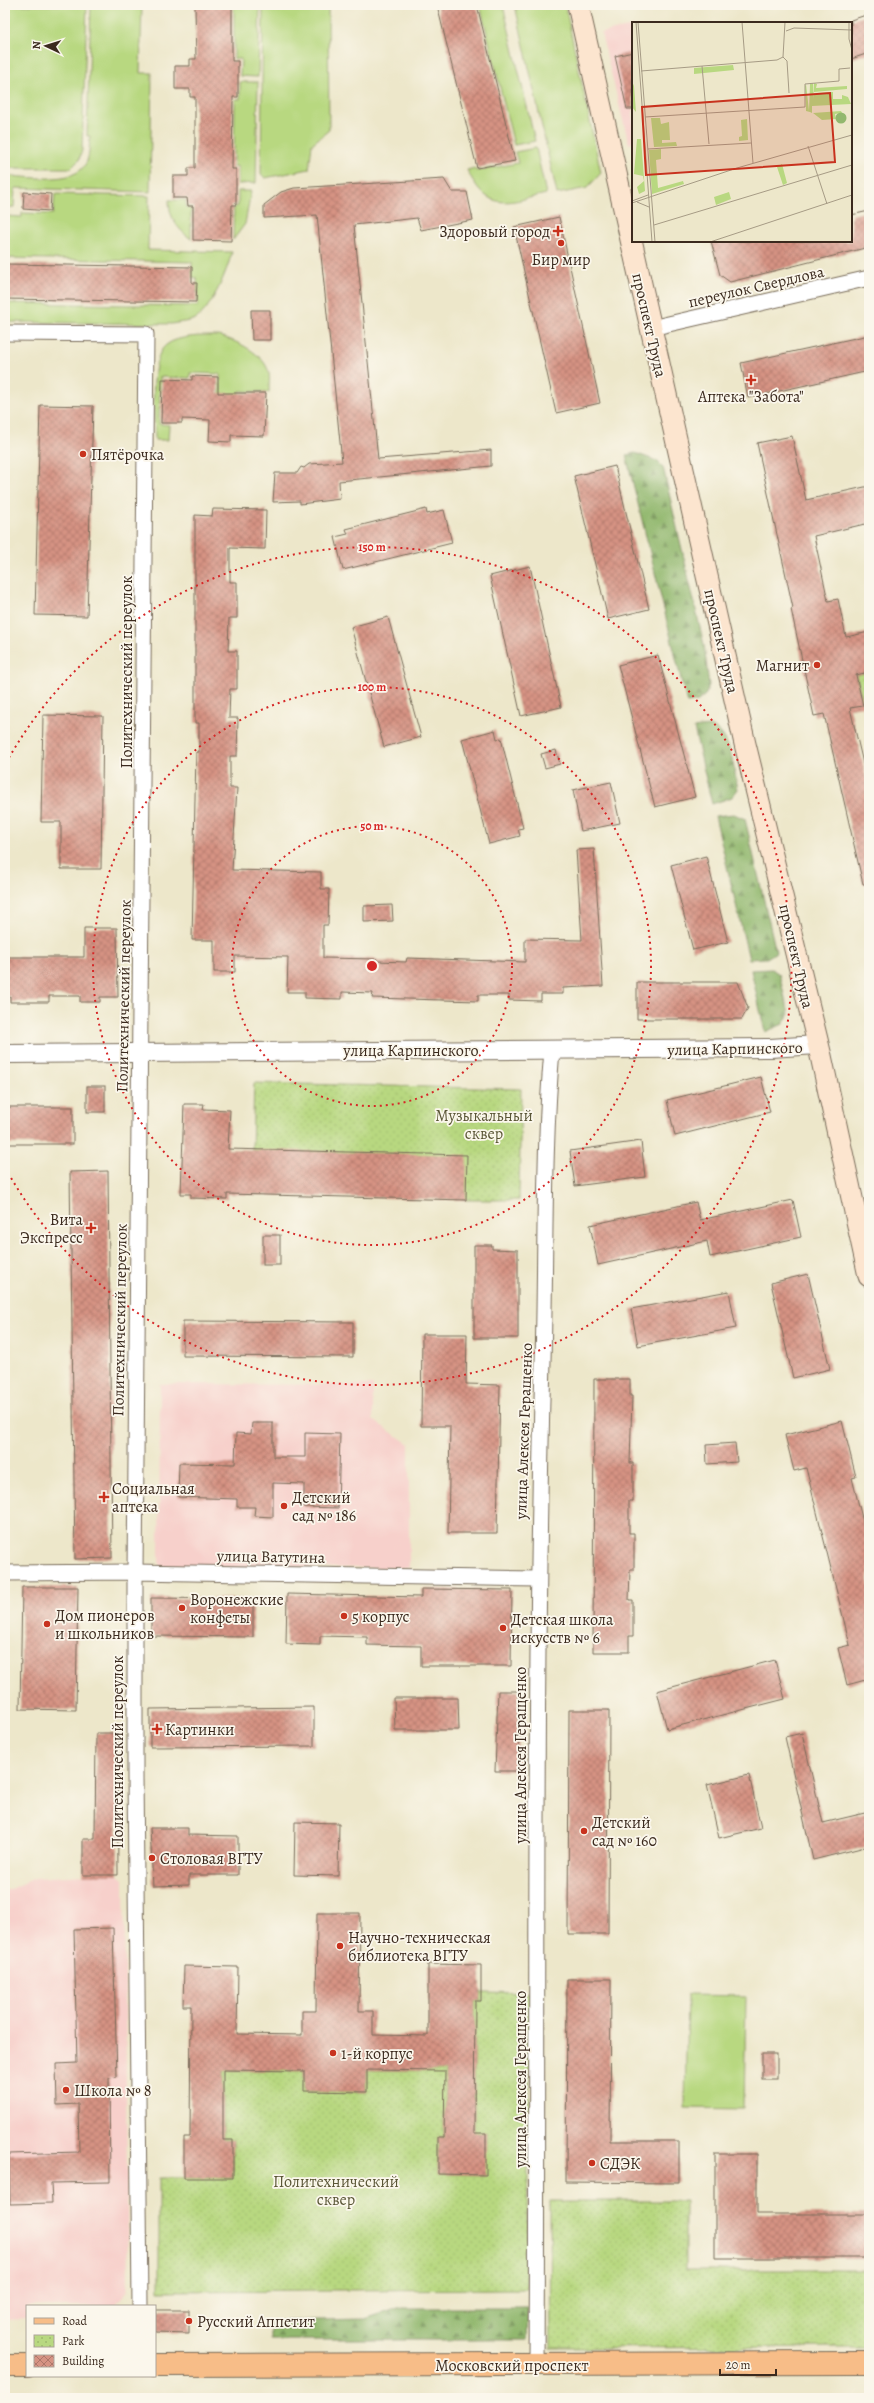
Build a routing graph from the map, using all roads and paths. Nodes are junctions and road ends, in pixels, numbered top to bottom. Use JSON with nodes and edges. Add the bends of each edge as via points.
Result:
{"nodes":[{"id":1,"x":578,"y":5,"type":"edge"},
{"id":2,"x":869,"y":278,"type":"edge"},
{"id":3,"x":651,"y":328,"type":"junction"},
{"id":4,"x":5,"y":333,"type":"edge"},
{"id":5,"x":818,"y":1046,"type":"junction"},
{"id":6,"x":552,"y":1050,"type":"junction"},
{"id":7,"x":140,"y":1052,"type":"junction"},
{"id":8,"x":5,"y":1054,"type":"edge"},
{"id":9,"x":869,"y":1276,"type":"edge"},
{"id":10,"x":135,"y":1572,"type":"junction"},
{"id":11,"x":5,"y":1573,"type":"edge"},
{"id":12,"x":537,"y":1579,"type":"junction"},
{"id":13,"x":140,"y":2305,"type":"edge"},
{"id":14,"x":869,"y":2363,"type":"edge"},
{"id":15,"x":156,"y":2365,"type":"edge"},
{"id":16,"x":536,"y":2365,"type":"junction"},
{"id":17,"x":5,"y":2366,"type":"edge"},
{"id":18,"x":26,"y":2366,"type":"edge"}],
"edges":[{"from":1,"to":3,"type":"main road","name":"проспект Труда"},
{"from":2,"to":3,"type":"street","name":"переулок Свердлова"},
{"from":3,"to":5,"type":"main road","name":"проспект Труда","via":[[745,744]]},
{"from":4,"to":7,"type":"street","name":"Политехнический переулок","via":[[146,334]]},
{"from":5,"to":6,"type":"street","name":"улица Карпинского"},
{"from":5,"to":9,"type":"main road","name":"проспект Труда"},
{"from":6,"to":7,"type":"street","name":"улица Карпинского"},
{"from":6,"to":12,"type":"street","name":"улица Алексея Геращенко","via":[[545,1207],[545,1308]]},
{"from":7,"to":8,"type":"street","name":"улица Карпинского"},
{"from":7,"to":10,"type":"street","name":"Политехнический переулок"},
{"from":10,"to":11,"type":"street","name":"улица Ватутина"},
{"from":10,"to":12,"type":"street","name":"улица Ватутина"},
{"from":10,"to":13,"type":"street","name":"Политехнический переулок"},
{"from":12,"to":16,"type":"street","name":"улица Алексея Геращенко"},
{"from":14,"to":16,"type":"main road","name":"Московский проспект"},
{"from":15,"to":16,"type":"main road","name":"Московский проспект"},
{"from":17,"to":18,"type":"main road"}]}
